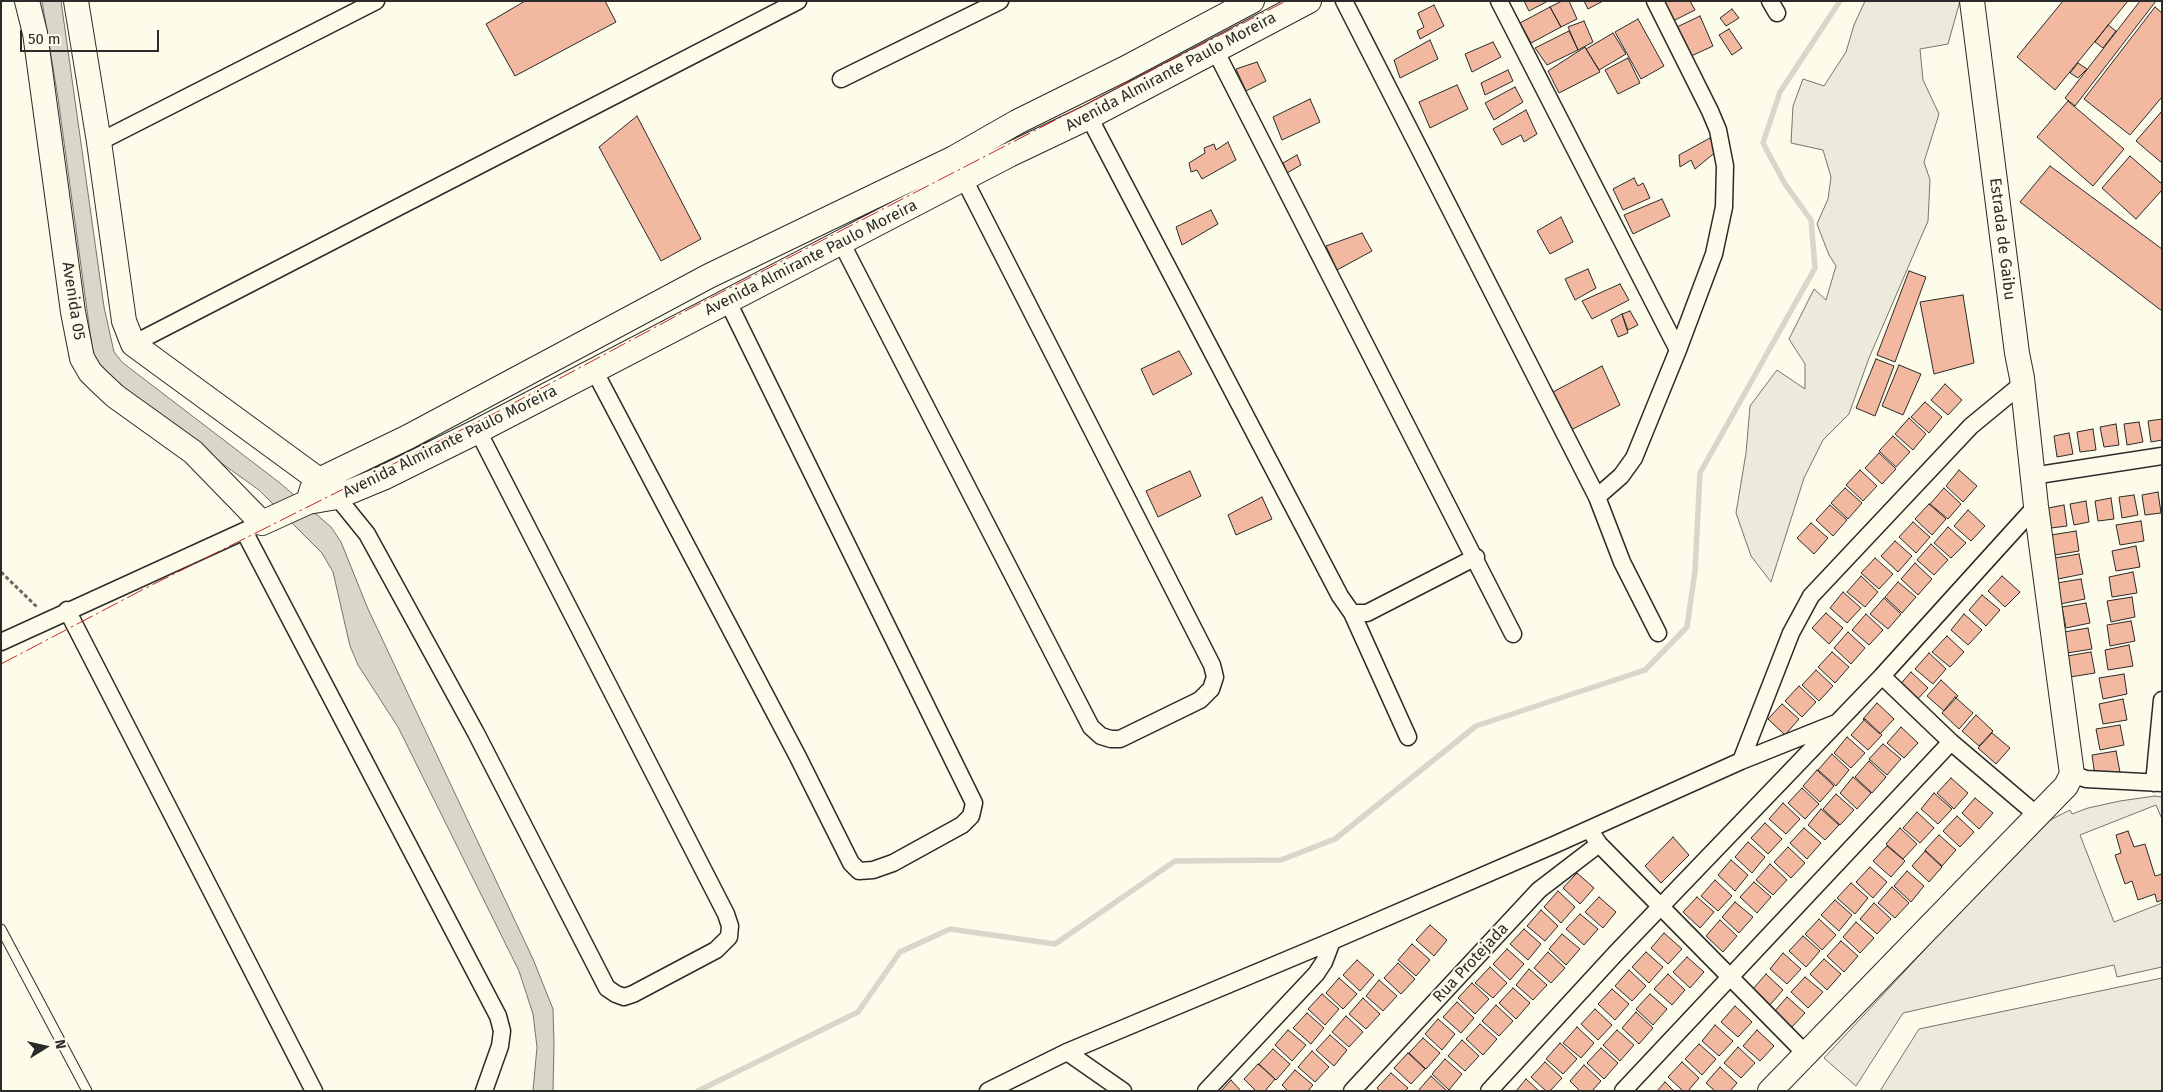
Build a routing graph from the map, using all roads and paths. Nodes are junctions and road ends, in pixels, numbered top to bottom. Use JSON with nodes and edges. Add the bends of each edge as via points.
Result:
{"nodes":[{"id":1,"x":27,"y":1,"type":"edge"},
{"id":2,"x":76,"y":1,"type":"edge"},
{"id":3,"x":376,"y":1,"type":"edge"},
{"id":4,"x":798,"y":1,"type":"edge"},
{"id":5,"x":1000,"y":1,"type":"edge"},
{"id":6,"x":1252,"y":1,"type":"edge"},
{"id":7,"x":1309,"y":1,"type":"edge"},
{"id":8,"x":1344,"y":1,"type":"edge"},
{"id":9,"x":1500,"y":1,"type":"edge"},
{"id":10,"x":1655,"y":1,"type":"edge"},
{"id":11,"x":1972,"y":1,"type":"edge"},
{"id":12,"x":1280,"y":7,"type":"edge"},
{"id":13,"x":1215,"y":50,"type":"junction"},
{"id":14,"x":840,"y":79,"type":"dead end"},
{"id":15,"x":1088,"y":117,"type":"junction"},
{"id":16,"x":99,"y":142,"type":"junction"},
{"id":17,"x":964,"y":179,"type":"junction"},
{"id":18,"x":841,"y":242,"type":"junction"},
{"id":19,"x":728,"y":302,"type":"junction"},
{"id":20,"x":133,"y":344,"type":"junction"},
{"id":21,"x":1678,"y":350,"type":"junction"},
{"id":22,"x":595,"y":372,"type":"junction"},
{"id":23,"x":2022,"y":384,"type":"junction"},
{"id":24,"x":478,"y":431,"type":"junction"},
{"id":25,"x":2162,"y":456,"type":"edge"},
{"id":26,"x":2032,"y":476,"type":"junction"},
{"id":27,"x":319,"y":480,"type":"junction"},
{"id":28,"x":337,"y":497,"type":"junction"},
{"id":29,"x":1597,"y":497,"type":"junction"},
{"id":30,"x":306,"y":503,"type":"junction"},
{"id":31,"x":2036,"y":506,"type":"junction"},
{"id":32,"x":260,"y":524,"type":"junction"},
{"id":33,"x":1476,"y":557,"type":"junction"},
{"id":34,"x":1,"y":572,"type":"edge"},
{"id":35,"x":67,"y":610,"type":"junction"},
{"id":36,"x":1352,"y":613,"type":"junction"},
{"id":37,"x":50,"y":619,"type":"junction"},
{"id":38,"x":1658,"y":632,"type":"dead end"},
{"id":39,"x":1514,"y":634,"type":"dead end"},
{"id":40,"x":1,"y":642,"type":"edge"},
{"id":41,"x":1882,"y":676,"type":"junction"},
{"id":42,"x":2162,"y":700,"type":"edge"},
{"id":43,"x":1836,"y":723,"type":"junction"},
{"id":44,"x":1408,"y":737,"type":"dead end"},
{"id":45,"x":1951,"y":742,"type":"junction"},
{"id":46,"x":1741,"y":761,"type":"junction"},
{"id":47,"x":2072,"y":774,"type":"junction"},
{"id":48,"x":2158,"y":783,"type":"edge"},
{"id":49,"x":2037,"y":816,"type":"junction"},
{"id":50,"x":1589,"y":829,"type":"junction"},
{"id":51,"x":1599,"y":844,"type":"junction"},
{"id":52,"x":1660,"y":906,"type":"junction"},
{"id":53,"x":1,"y":929,"type":"edge"},
{"id":54,"x":1332,"y":941,"type":"junction"},
{"id":55,"x":1730,"y":977,"type":"junction"},
{"id":56,"x":1067,"y":1052,"type":"junction"},
{"id":57,"x":1806,"y":1054,"type":"junction"},
{"id":58,"x":87,"y":1091,"type":"edge"},
{"id":59,"x":314,"y":1091,"type":"edge"},
{"id":60,"x":484,"y":1091,"type":"edge"},
{"id":61,"x":988,"y":1091,"type":"edge"},
{"id":62,"x":1123,"y":1091,"type":"edge"},
{"id":63,"x":1206,"y":1091,"type":"edge"},
{"id":64,"x":1352,"y":1091,"type":"edge"},
{"id":65,"x":1489,"y":1091,"type":"edge"},
{"id":66,"x":1623,"y":1091,"type":"edge"},
{"id":67,"x":1770,"y":1091,"type":"edge"}],
"edges":[{"from":1,"to":32,"type":"main road","name":"Avenida 05","via":[[35,33],[72,312],[82,358],[90,372],[115,396],[193,452]]},
{"from":2,"to":16,"type":"main road"},
{"from":3,"to":16,"type":"street"},
{"from":4,"to":20,"type":"street"},
{"from":5,"to":14,"type":"street"},
{"from":6,"to":27,"type":"main road","name":"Avenida Almirante Paulo Moreira","via":[[954,158],[709,276],[408,437]]},
{"from":7,"to":12,"type":"main road","name":"Avenida Almirante Paulo Moreira"},
{"from":8,"to":29,"type":"street"},
{"from":9,"to":21,"type":"street"},
{"from":10,"to":21,"type":"street","via":[[1710,111],[1718,130],[1725,166],[1724,207],[1714,254]]},
{"from":11,"to":23,"type":"main road","name":"Estrada de Gaibu"},
{"from":12,"to":13,"type":"main road","name":"Avenida Almirante Paulo Moreira"},
{"from":13,"to":15,"type":"main road","name":"Avenida Almirante Paulo Moreira"},
{"from":13,"to":33,"type":"street"},
{"from":15,"to":17,"type":"main road","name":"Avenida Almirante Paulo Moreira"},
{"from":15,"to":36,"type":"street","via":[[1340,596]]},
{"from":16,"to":20,"type":"main road","via":[[124,321]]},
{"from":17,"to":18,"type":"main road","name":"Avenida Almirante Paulo Moreira"},
{"from":17,"to":18,"type":"street","via":[[1212,665],[1215,677],[1211,689],[1200,700],[1120,739],[1101,736],[1091,727]]},
{"from":18,"to":19,"type":"main road","name":"Avenida Almirante Paulo Moreira"},
{"from":19,"to":22,"type":"main road","name":"Avenida Almirante Paulo Moreira"},
{"from":19,"to":22,"type":"street","via":[[974,803],[971,816],[962,825],[893,863],[859,871],[851,863]]},
{"from":20,"to":27,"type":"main road"},
{"from":21,"to":29,"type":"street","via":[[1634,458],[1621,476]]},
{"from":22,"to":24,"type":"main road","name":"Avenida Almirante Paulo Moreira"},
{"from":23,"to":26,"type":"main road","name":"Estrada de Gaibu"},
{"from":23,"to":46,"type":"street","via":[[1971,426],[1810,596],[1791,633]]},
{"from":24,"to":28,"type":"main road","name":"Avenida Almirante Paulo Moreira"},
{"from":24,"to":28,"type":"street","via":[[730,926],[729,937],[716,950],[633,994],[624,996],[607,988],[476,733],[367,534]]},
{"from":25,"to":26,"type":"street"},
{"from":26,"to":31,"type":"main road","name":"Estrada de Gaibu"},
{"from":27,"to":28,"type":"main road"},
{"from":27,"to":30,"type":"main road","name":"Avenida Almirante Paulo Moreira"},
{"from":28,"to":30,"type":"main road","name":"Avenida Almirante Paulo Moreira"},
{"from":29,"to":38,"type":"street","via":[[1622,562]]},
{"from":30,"to":32,"type":"main road","name":"Avenida Almirante Paulo Moreira"},
{"from":31,"to":41,"type":"street"},
{"from":31,"to":47,"type":"main road","name":"Estrada de Gaibu"},
{"from":32,"to":35,"type":"street","name":"Avenida Almirante Paulo Moreira"},
{"from":32,"to":60,"type":"street","via":[[498,1016],[502,1031],[500,1046]]},
{"from":33,"to":36,"type":"street","via":[[1367,613]]},
{"from":33,"to":39,"type":"street"},
{"from":34,"to":37,"type":"path"},
{"from":35,"to":37,"type":"street","name":"Avenida Almirante Paulo Moreira"},
{"from":35,"to":59,"type":"street"},
{"from":36,"to":44,"type":"street"},
{"from":37,"to":40,"type":"street","name":"Avenida Almirante Paulo Moreira"},
{"from":41,"to":43,"type":"street"},
{"from":41,"to":45,"type":"street"},
{"from":42,"to":48,"type":"street"},
{"from":43,"to":46,"type":"street"},
{"from":43,"to":52,"type":"street"},
{"from":45,"to":49,"type":"street"},
{"from":45,"to":55,"type":"street"},
{"from":46,"to":50,"type":"street"},
{"from":47,"to":48,"type":"street","via":[[2086,779]]},
{"from":47,"to":49,"type":"main road","via":[[2066,786]]},
{"from":49,"to":57,"type":"main road"},
{"from":50,"to":51,"type":"street"},
{"from":50,"to":54,"type":"street"},
{"from":51,"to":52,"type":"street"},
{"from":51,"to":64,"type":"street","name":"Rua Protejada","via":[[1539,890]]},
{"from":52,"to":55,"type":"street"},
{"from":52,"to":65,"type":"street"},
{"from":53,"to":58,"type":"lane"},
{"from":54,"to":56,"type":"street"},
{"from":54,"to":63,"type":"street","via":[[1316,974]]},
{"from":55,"to":57,"type":"street"},
{"from":55,"to":66,"type":"street"},
{"from":56,"to":61,"type":"street"},
{"from":56,"to":62,"type":"street"},
{"from":57,"to":67,"type":"main road"}]}
